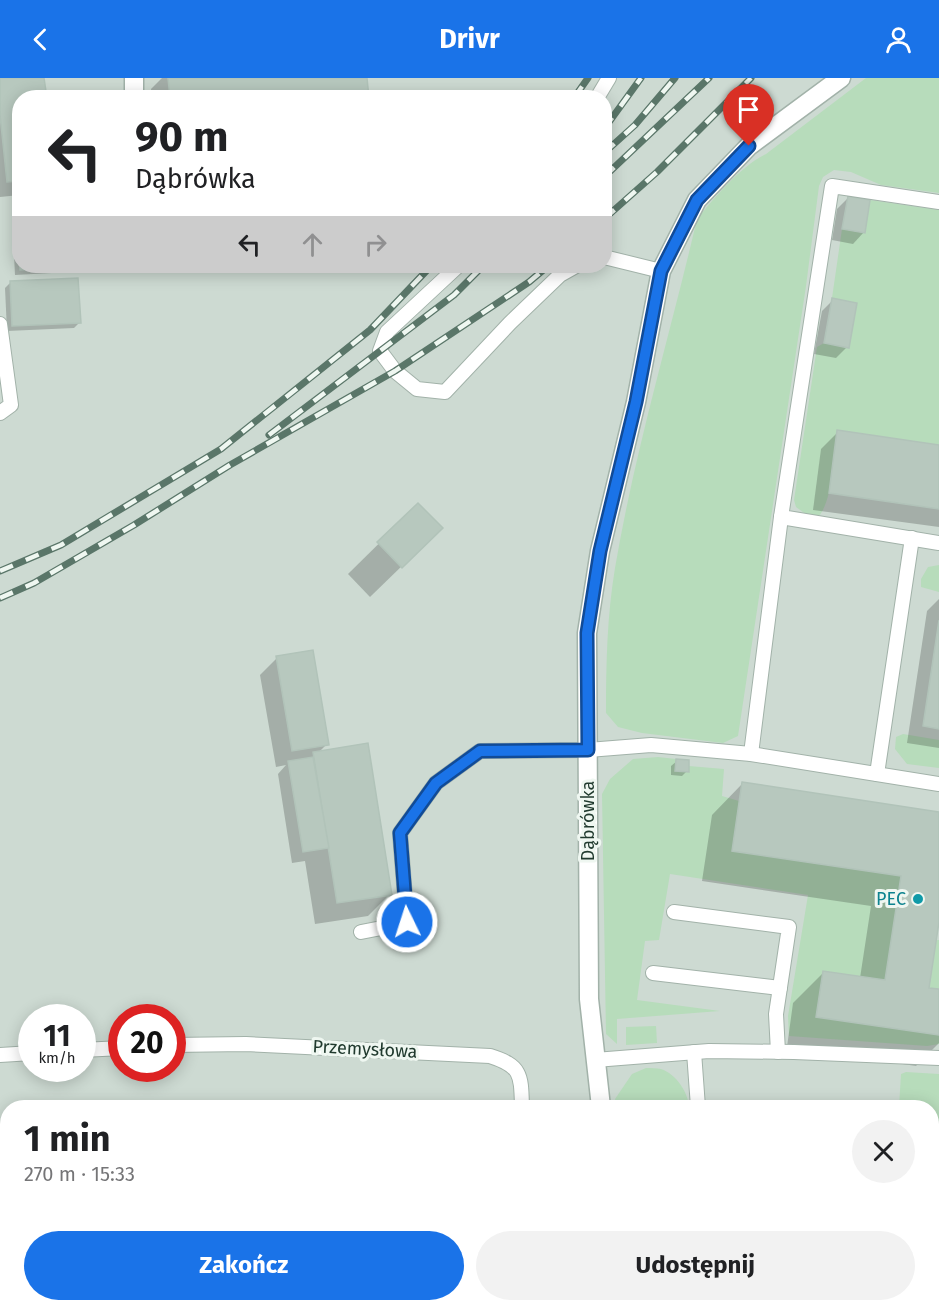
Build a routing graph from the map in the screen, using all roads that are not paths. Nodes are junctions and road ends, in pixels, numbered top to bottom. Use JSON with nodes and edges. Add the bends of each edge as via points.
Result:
{"nodes":[{"id":1,"x":841,"y":78,"type":"edge"},
{"id":2,"x":939,"y":202,"type":"edge"},
{"id":3,"x":612,"y":259,"type":"edge"},
{"id":4,"x":661,"y":271,"type":"junction"},
{"id":5,"x":450,"y":273,"type":"edge"},
{"id":6,"x":564,"y":273,"type":"edge"},
{"id":7,"x":0,"y":324,"type":"edge"},
{"id":8,"x":0,"y":413,"type":"edge"},
{"id":9,"x":781,"y":517,"type":"junction"},
{"id":10,"x":912,"y":538,"type":"junction"},
{"id":11,"x":939,"y":543,"type":"edge"},
{"id":12,"x":588,"y":750,"type":"junction"},
{"id":13,"x":751,"y":754,"type":"junction"},
{"id":14,"x":877,"y":774,"type":"junction"},
{"id":15,"x":939,"y":784,"type":"edge"},
{"id":16,"x":674,"y":912,"type":"dead end"},
{"id":17,"x":361,"y":932,"type":"dead end"},
{"id":18,"x":653,"y":974,"type":"dead end"},
{"id":19,"x":780,"y":988,"type":"junction"},
{"id":20,"x":186,"y":1045,"type":"edge"},
{"id":21,"x":694,"y":1052,"type":"junction"},
{"id":22,"x":778,"y":1052,"type":"junction"},
{"id":23,"x":18,"y":1054,"type":"edge"},
{"id":24,"x":0,"y":1055,"type":"edge"},
{"id":25,"x":939,"y":1058,"type":"edge"},
{"id":26,"x":595,"y":1060,"type":"junction"},
{"id":27,"x":522,"y":1100,"type":"edge"},
{"id":28,"x":600,"y":1100,"type":"edge"},
{"id":29,"x":697,"y":1100,"type":"edge"}],
"edges":[{"from":1,"to":4,"type":"street","name":"Dąbrówka","via":[[749,146],[697,200]]},
{"from":2,"to":9,"type":"lane","via":[[832,186]]},
{"from":3,"to":4,"type":"lane"},
{"from":4,"to":12,"type":"street","name":"Dąbrówka","via":[[636,402],[600,551],[587,633]]},
{"from":5,"to":6,"type":"lane","via":[[387,332],[380,351],[395,371],[417,389],[445,392]]},
{"from":7,"to":8,"type":"lane","via":[[11,405]]},
{"from":9,"to":10,"type":"lane"},
{"from":9,"to":13,"type":"lane"},
{"from":10,"to":11,"type":"lane"},
{"from":10,"to":14,"type":"lane"},
{"from":12,"to":13,"type":"lane","via":[[651,745]]},
{"from":12,"to":17,"type":"lane","via":[[480,751],[436,783],[400,833],[407,922]]},
{"from":12,"to":26,"type":"street","name":"Dąbrówka","via":[[589,999]]},
{"from":13,"to":14,"type":"lane"},
{"from":14,"to":15,"type":"lane"},
{"from":16,"to":19,"type":"lane","via":[[789,927]]},
{"from":18,"to":19,"type":"lane"},
{"from":19,"to":22,"type":"lane","via":[[776,1014]]},
{"from":20,"to":27,"type":"lane","name":"Przemysłowa","via":[[246,1044],[490,1056],[507,1062],[517,1071]]},
{"from":21,"to":22,"type":"lane"},
{"from":21,"to":26,"type":"lane"},
{"from":21,"to":29,"type":"lane"},
{"from":22,"to":25,"type":"lane"},
{"from":23,"to":24,"type":"lane"},
{"from":26,"to":28,"type":"street","name":"Dąbrówka"}]}
